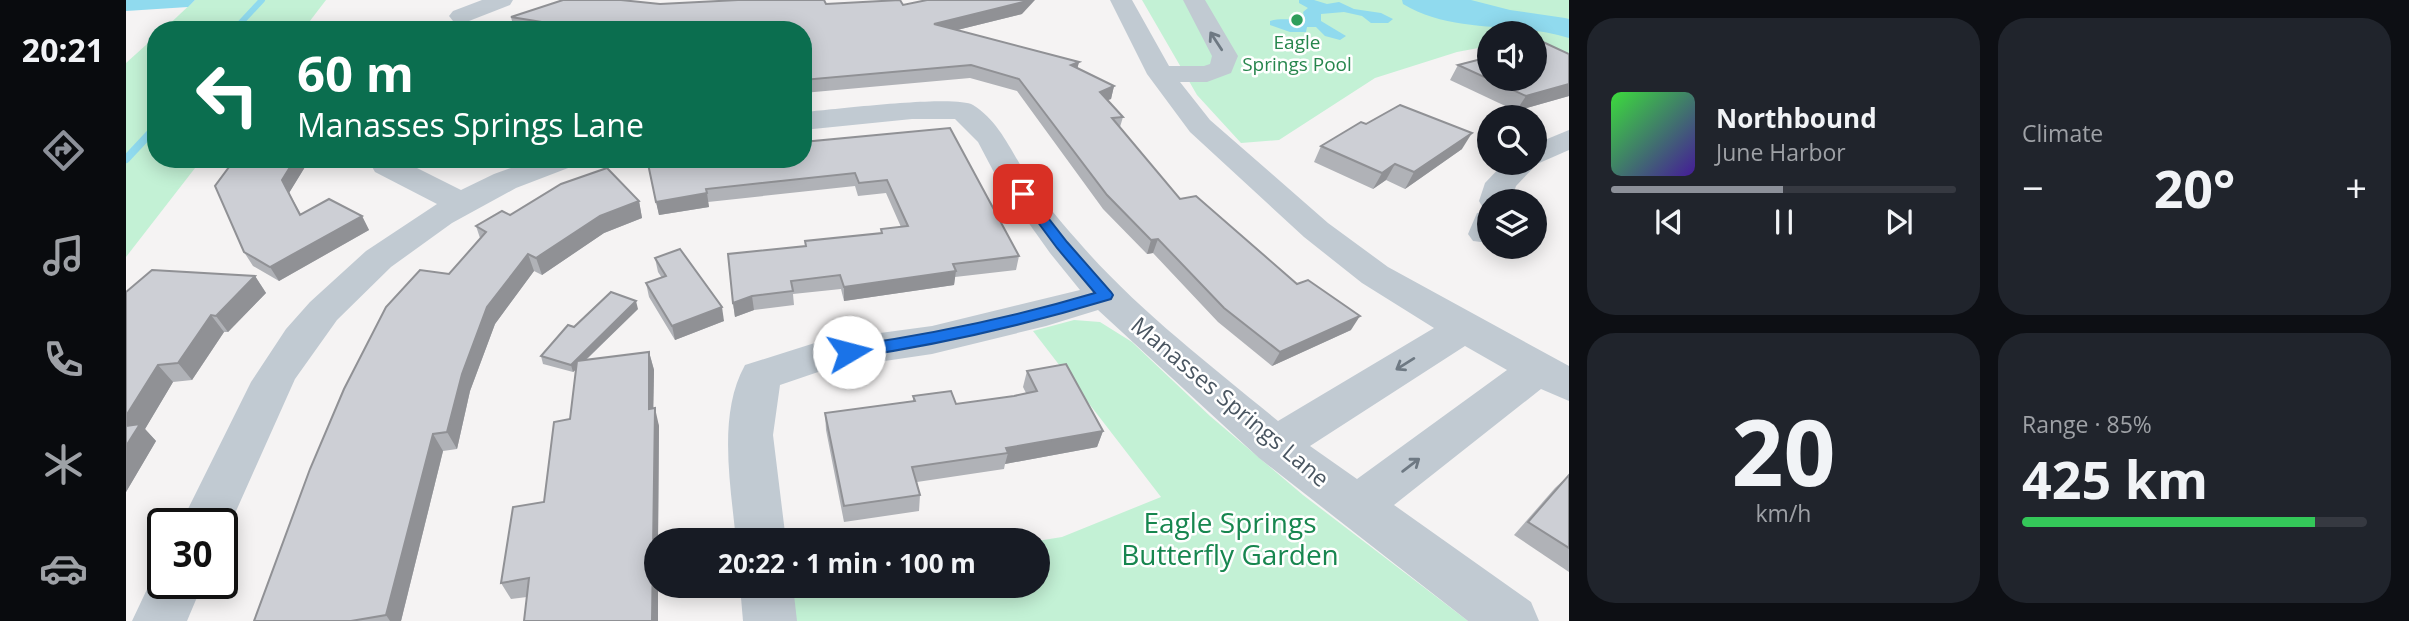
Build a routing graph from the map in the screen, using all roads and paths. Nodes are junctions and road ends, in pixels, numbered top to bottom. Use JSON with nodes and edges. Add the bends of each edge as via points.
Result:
{"nodes":[{"id":1,"x":502,"y":0,"type":"edge"},
{"id":2,"x":1121,"y":0,"type":"edge"},
{"id":3,"x":1194,"y":0,"type":"edge"},
{"id":4,"x":460,"y":16,"type":"dead end"},
{"id":5,"x":1160,"y":74,"type":"junction"},
{"id":6,"x":812,"y":120,"type":"edge"},
{"id":7,"x":1569,"y":139,"type":"edge"},
{"id":8,"x":1547,"y":149,"type":"edge"},
{"id":9,"x":392,"y":168,"type":"edge"},
{"id":10,"x":541,"y":168,"type":"edge"},
{"id":11,"x":1509,"y":175,"type":"edge"},
{"id":12,"x":1499,"y":189,"type":"edge"},
{"id":13,"x":461,"y":203,"type":"junction"},
{"id":14,"x":1105,"y":295,"type":"junction"},
{"id":15,"x":1464,"y":328,"type":"junction"},
{"id":16,"x":1553,"y":377,"type":"edge"},
{"id":17,"x":1275,"y":445,"type":"junction"},
{"id":18,"x":1357,"y":506,"type":"junction"},
{"id":19,"x":213,"y":508,"type":"edge"},
{"id":20,"x":760,"y":528,"type":"edge"},
{"id":21,"x":767,"y":598,"type":"edge"},
{"id":22,"x":169,"y":599,"type":"edge"},
{"id":23,"x":159,"y":621,"type":"edge"},
{"id":24,"x":770,"y":621,"type":"edge"},
{"id":25,"x":1512,"y":621,"type":"edge"}],
"edges":[{"from":1,"to":4,"type":"street"},
{"from":2,"to":5,"type":"street"},
{"from":5,"to":3,"type":"street","one_way":true,"via":[[1207,74],[1222,68],[1226,57]]},
{"from":5,"to":15,"type":"street","via":[[1200,126],[1316,230],[1375,275]]},
{"from":6,"to":14,"type":"street","name":"Manasses Springs Lane","via":[[962,110],[991,138],[1033,209]]},
{"from":7,"to":8,"type":"street"},
{"from":9,"to":13,"type":"street"},
{"from":10,"to":13,"type":"street"},
{"from":11,"to":12,"type":"street"},
{"from":13,"to":19,"type":"street","via":[[379,261],[304,334],[278,371]]},
{"from":14,"to":17,"type":"street","name":"Manasses Springs Lane"},
{"from":14,"to":20,"type":"street","via":[[932,340],[821,356],[760,376],[750,435]]},
{"from":15,"to":16,"type":"street"},
{"from":15,"to":17,"type":"street","one_way":true},
{"from":18,"to":16,"type":"street","one_way":true},
{"from":17,"to":18,"type":"street","name":"Manasses Springs Lane"},
{"from":18,"to":25,"type":"street","name":"Manasses Springs Lane"},
{"from":21,"to":24,"type":"street"},
{"from":22,"to":23,"type":"street"}]}
